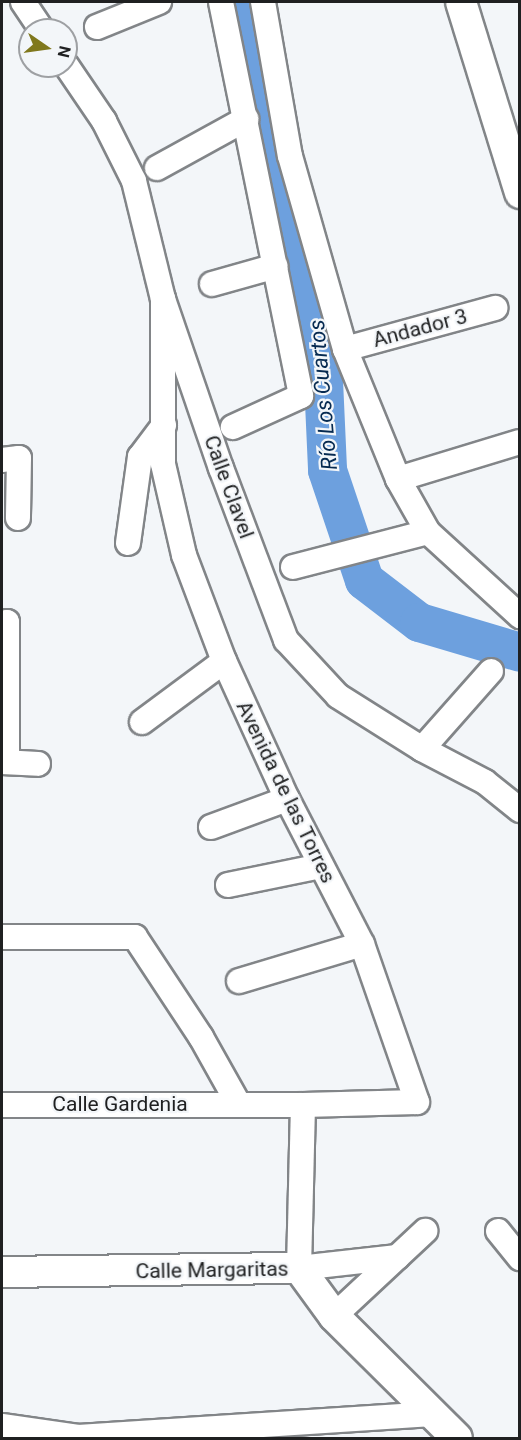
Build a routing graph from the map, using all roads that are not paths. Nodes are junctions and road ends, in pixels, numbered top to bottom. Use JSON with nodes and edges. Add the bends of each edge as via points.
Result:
{"nodes":[{"id":1,"x":23,"y":2,"type":"edge"},
{"id":2,"x":159,"y":2,"type":"edge"},
{"id":3,"x":221,"y":2,"type":"edge"},
{"id":4,"x":263,"y":2,"type":"edge"},
{"id":5,"x":461,"y":2,"type":"edge"},
{"id":6,"x":34,"y":18,"type":"edge"},
{"id":7,"x":97,"y":27,"type":"dead end"},
{"id":8,"x":75,"y":78,"type":"edge"},
{"id":9,"x":246,"y":119,"type":"junction"},
{"id":10,"x":157,"y":168,"type":"dead end"},
{"id":11,"x":519,"y":193,"type":"edge"},
{"id":12,"x":276,"y":266,"type":"junction"},
{"id":13,"x":212,"y":284,"type":"dead end"},
{"id":14,"x":163,"y":299,"type":"junction"},
{"id":15,"x":495,"y":308,"type":"dead end"},
{"id":16,"x":345,"y":349,"type":"junction"},
{"id":17,"x":164,"y":425,"type":"junction"},
{"id":18,"x":233,"y":427,"type":"dead end"},
{"id":19,"x":519,"y":442,"type":"edge"},
{"id":20,"x":10,"y":459,"type":"edge"},
{"id":21,"x":398,"y":479,"type":"junction"},
{"id":22,"x":18,"y":518,"type":"dead end"},
{"id":23,"x":428,"y":532,"type":"junction"},
{"id":24,"x":128,"y":543,"type":"dead end"},
{"id":25,"x":293,"y":567,"type":"dead end"},
{"id":26,"x":516,"y":610,"type":"edge"},
{"id":27,"x":4,"y":623,"type":"edge"},
{"id":28,"x":224,"y":661,"type":"junction"},
{"id":29,"x":491,"y":671,"type":"dead end"},
{"id":30,"x":142,"y":722,"type":"dead end"},
{"id":31,"x":422,"y":749,"type":"junction"},
{"id":32,"x":4,"y":762,"type":"edge"},
{"id":33,"x":38,"y":764,"type":"dead end"},
{"id":34,"x":287,"y":800,"type":"junction"},
{"id":35,"x":518,"y":806,"type":"edge"},
{"id":36,"x":211,"y":827,"type":"dead end"},
{"id":37,"x":321,"y":866,"type":"junction"},
{"id":38,"x":228,"y":885,"type":"dead end"},
{"id":39,"x":2,"y":937,"type":"edge"},
{"id":40,"x":362,"y":944,"type":"junction"},
{"id":41,"x":239,"y":981,"type":"dead end"},
{"id":42,"x":238,"y":1103,"type":"junction"},
{"id":43,"x":2,"y":1105,"type":"edge"},
{"id":44,"x":303,"y":1106,"type":"junction"},
{"id":45,"x":424,"y":1231,"type":"dead end"},
{"id":46,"x":498,"y":1231,"type":"dead end"},
{"id":47,"x":397,"y":1257,"type":"junction"},
{"id":48,"x":519,"y":1258,"type":"edge"},
{"id":49,"x":299,"y":1268,"type":"junction"},
{"id":50,"x":2,"y":1272,"type":"edge"},
{"id":51,"x":334,"y":1316,"type":"junction"},
{"id":52,"x":432,"y":1414,"type":"junction"},
{"id":53,"x":2,"y":1426,"type":"edge"},
{"id":54,"x":79,"y":1438,"type":"edge"},
{"id":55,"x":457,"y":1438,"type":"edge"}],
"edges":[{"from":1,"to":6,"type":"street"},
{"from":2,"to":7,"type":"street"},
{"from":3,"to":9,"type":"street"},
{"from":4,"to":16,"type":"street","via":[[290,156]]},
{"from":5,"to":11,"type":"street"},
{"from":8,"to":14,"type":"street","name":"Calle Clavel","via":[[104,121],[134,181]]},
{"from":9,"to":10,"type":"street"},
{"from":9,"to":12,"type":"street"},
{"from":12,"to":13,"type":"street"},
{"from":12,"to":18,"type":"street","via":[[302,396]]},
{"from":14,"to":17,"type":"street","name":"Avenida de las Torres"},
{"from":14,"to":31,"type":"street","name":"Calle Clavel","via":[[286,640],[338,696]]},
{"from":15,"to":16,"type":"street","name":"Andador 3"},
{"from":16,"to":21,"type":"street"},
{"from":17,"to":24,"type":"street","via":[[140,457]]},
{"from":17,"to":28,"type":"street","name":"Avenida de las Torres","via":[[164,464],[184,555]]},
{"from":19,"to":21,"type":"street"},
{"from":20,"to":22,"type":"street"},
{"from":21,"to":23,"type":"street"},
{"from":23,"to":25,"type":"street"},
{"from":23,"to":26,"type":"street"},
{"from":27,"to":32,"type":"street"},
{"from":28,"to":30,"type":"street"},
{"from":28,"to":34,"type":"street","name":"Avenida de las Torres"},
{"from":29,"to":31,"type":"street"},
{"from":31,"to":35,"type":"street","name":"Calle Clavel","via":[[485,782]]},
{"from":32,"to":33,"type":"street"},
{"from":34,"to":36,"type":"street"},
{"from":34,"to":37,"type":"street","name":"Avenida de las Torres"},
{"from":37,"to":38,"type":"street"},
{"from":37,"to":40,"type":"street","name":"Avenida de las Torres"},
{"from":39,"to":42,"type":"street","via":[[135,937],[201,1037]]},
{"from":40,"to":41,"type":"street"},
{"from":40,"to":44,"type":"street","name":"Avenida de las Torres","via":[[417,1102]]},
{"from":42,"to":43,"type":"street","name":"Calle Gardenia"},
{"from":42,"to":44,"type":"street","name":"Avenida de las Torres"},
{"from":44,"to":49,"type":"street"},
{"from":45,"to":47,"type":"street"},
{"from":46,"to":48,"type":"street"},
{"from":47,"to":49,"type":"street"},
{"from":47,"to":51,"type":"street"},
{"from":49,"to":50,"type":"street","name":"Calle Margaritas"},
{"from":49,"to":51,"type":"street","name":"Calle Margaritas"},
{"from":51,"to":52,"type":"street","name":"Calle Margaritas"},
{"from":52,"to":54,"type":"street"},
{"from":52,"to":55,"type":"street","name":"Calle Margaritas"},
{"from":53,"to":54,"type":"street"}]}
